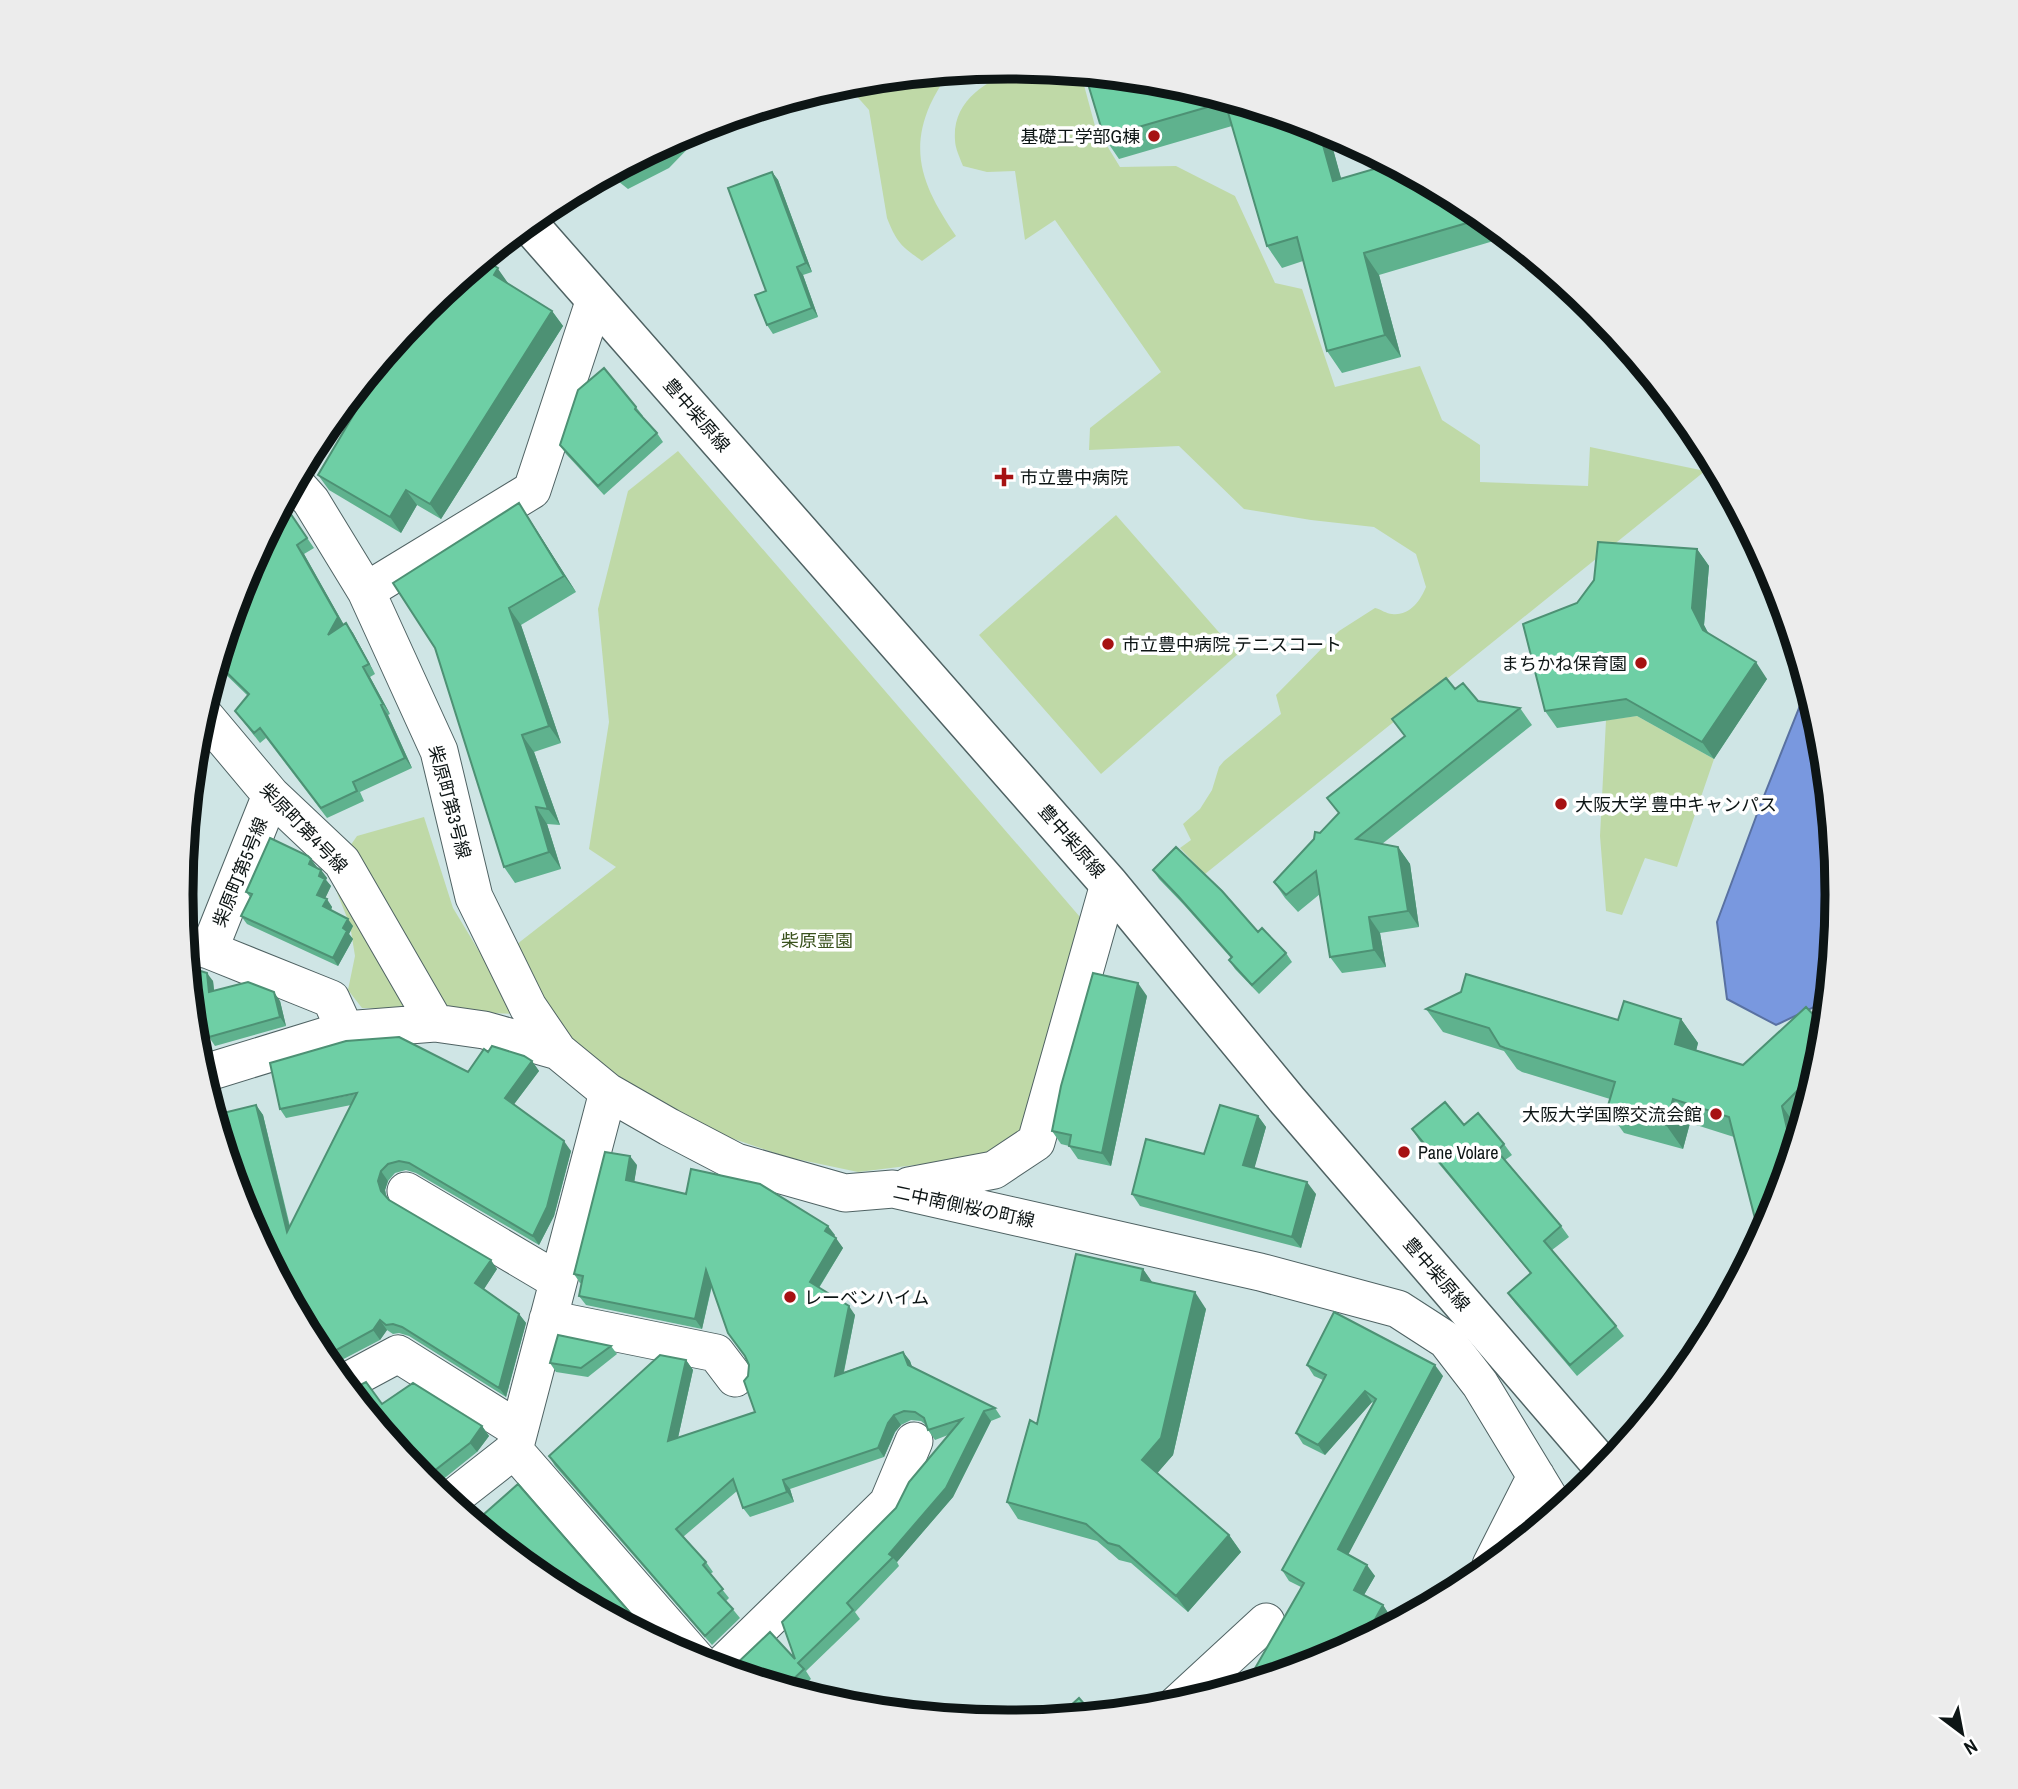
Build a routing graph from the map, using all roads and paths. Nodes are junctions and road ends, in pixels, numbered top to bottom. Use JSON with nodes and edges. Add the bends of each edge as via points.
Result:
{"nodes":[{"id":1,"x":535,"y":231,"type":"edge"},
{"id":2,"x":595,"y":299,"type":"junction"},
{"id":3,"x":301,"y":490,"type":"edge"},
{"id":4,"x":366,"y":591,"type":"junction"},
{"id":5,"x":211,"y":725,"type":"edge"},
{"id":6,"x":271,"y":795,"type":"junction"},
{"id":7,"x":1109,"y":884,"type":"junction"},
{"id":8,"x":197,"y":947,"type":"edge"},
{"id":9,"x":435,"y":1023,"type":"junction"},
{"id":10,"x":345,"y":1030,"type":"junction"},
{"id":11,"x":558,"y":1051,"type":"junction"},
{"id":12,"x":213,"y":1071,"type":"edge"},
{"id":13,"x":608,"y":1092,"type":"junction"},
{"id":14,"x":893,"y":1189,"type":"junction"},
{"id":15,"x":406,"y":1191,"type":"dead end"},
{"id":16,"x":558,"y":1281,"type":"junction"},
{"id":17,"x":548,"y":1319,"type":"junction"},
{"id":18,"x":353,"y":1378,"type":"edge"},
{"id":19,"x":735,"y":1378,"type":"dead end"},
{"id":20,"x":517,"y":1440,"type":"junction"},
{"id":21,"x":914,"y":1441,"type":"dead end"},
{"id":22,"x":1597,"y":1459,"type":"edge"},
{"id":23,"x":1536,"y":1476,"type":"junction"},
{"id":24,"x":457,"y":1494,"type":"edge"},
{"id":25,"x":1552,"y":1503,"type":"edge"},
{"id":26,"x":1501,"y":1546,"type":"edge"},
{"id":27,"x":1266,"y":1622,"type":"dead end"},
{"id":28,"x":682,"y":1641,"type":"edge"},
{"id":29,"x":728,"y":1660,"type":"edge"},
{"id":30,"x":1194,"y":1689,"type":"edge"}],
"edges":[{"from":1,"to":2,"type":"street","name":"豊中柴原線"},
{"from":2,"to":4,"type":"street","via":[[532,490]]},
{"from":2,"to":7,"type":"street","name":"豊中柴原線"},
{"from":3,"to":4,"type":"street","name":"柴原町第3号線"},
{"from":4,"to":11,"type":"street","name":"柴原町第3号線","via":[[439,751],[474,897],[528,1007]]},
{"from":5,"to":6,"type":"street","name":"柴原町第4号線"},
{"from":6,"to":8,"type":"street","name":"柴原町第5号線"},
{"from":6,"to":9,"type":"street","name":"柴原町第4号線","via":[[342,862]]},
{"from":7,"to":14,"type":"street","via":[[1036,1142],[994,1170]]},
{"from":7,"to":22,"type":"street","name":"豊中柴原線","via":[[1281,1093]]},
{"from":8,"to":10,"type":"street","via":[[331,999]]},
{"from":9,"to":10,"type":"street"},
{"from":9,"to":11,"type":"street"},
{"from":10,"to":12,"type":"street"},
{"from":11,"to":13,"type":"street","name":"二中南側桜の町線"},
{"from":13,"to":14,"type":"street","name":"二中南側桜の町線","via":[[736,1162],[845,1193]]},
{"from":13,"to":16,"type":"street"},
{"from":14,"to":23,"type":"street","name":"二中南側桜の町線","via":[[1398,1308],[1446,1340],[1480,1384]]},
{"from":15,"to":16,"type":"street"},
{"from":16,"to":17,"type":"street"},
{"from":17,"to":19,"type":"street","via":[[716,1353]]},
{"from":17,"to":20,"type":"street"},
{"from":18,"to":20,"type":"street","via":[[398,1354]]},
{"from":20,"to":24,"type":"street"},
{"from":20,"to":28,"type":"street"},
{"from":21,"to":29,"type":"street","via":[[888,1503]]},
{"from":23,"to":25,"type":"street","name":"二中南側桜の町線"},
{"from":23,"to":26,"type":"street"},
{"from":27,"to":30,"type":"street"}]}
